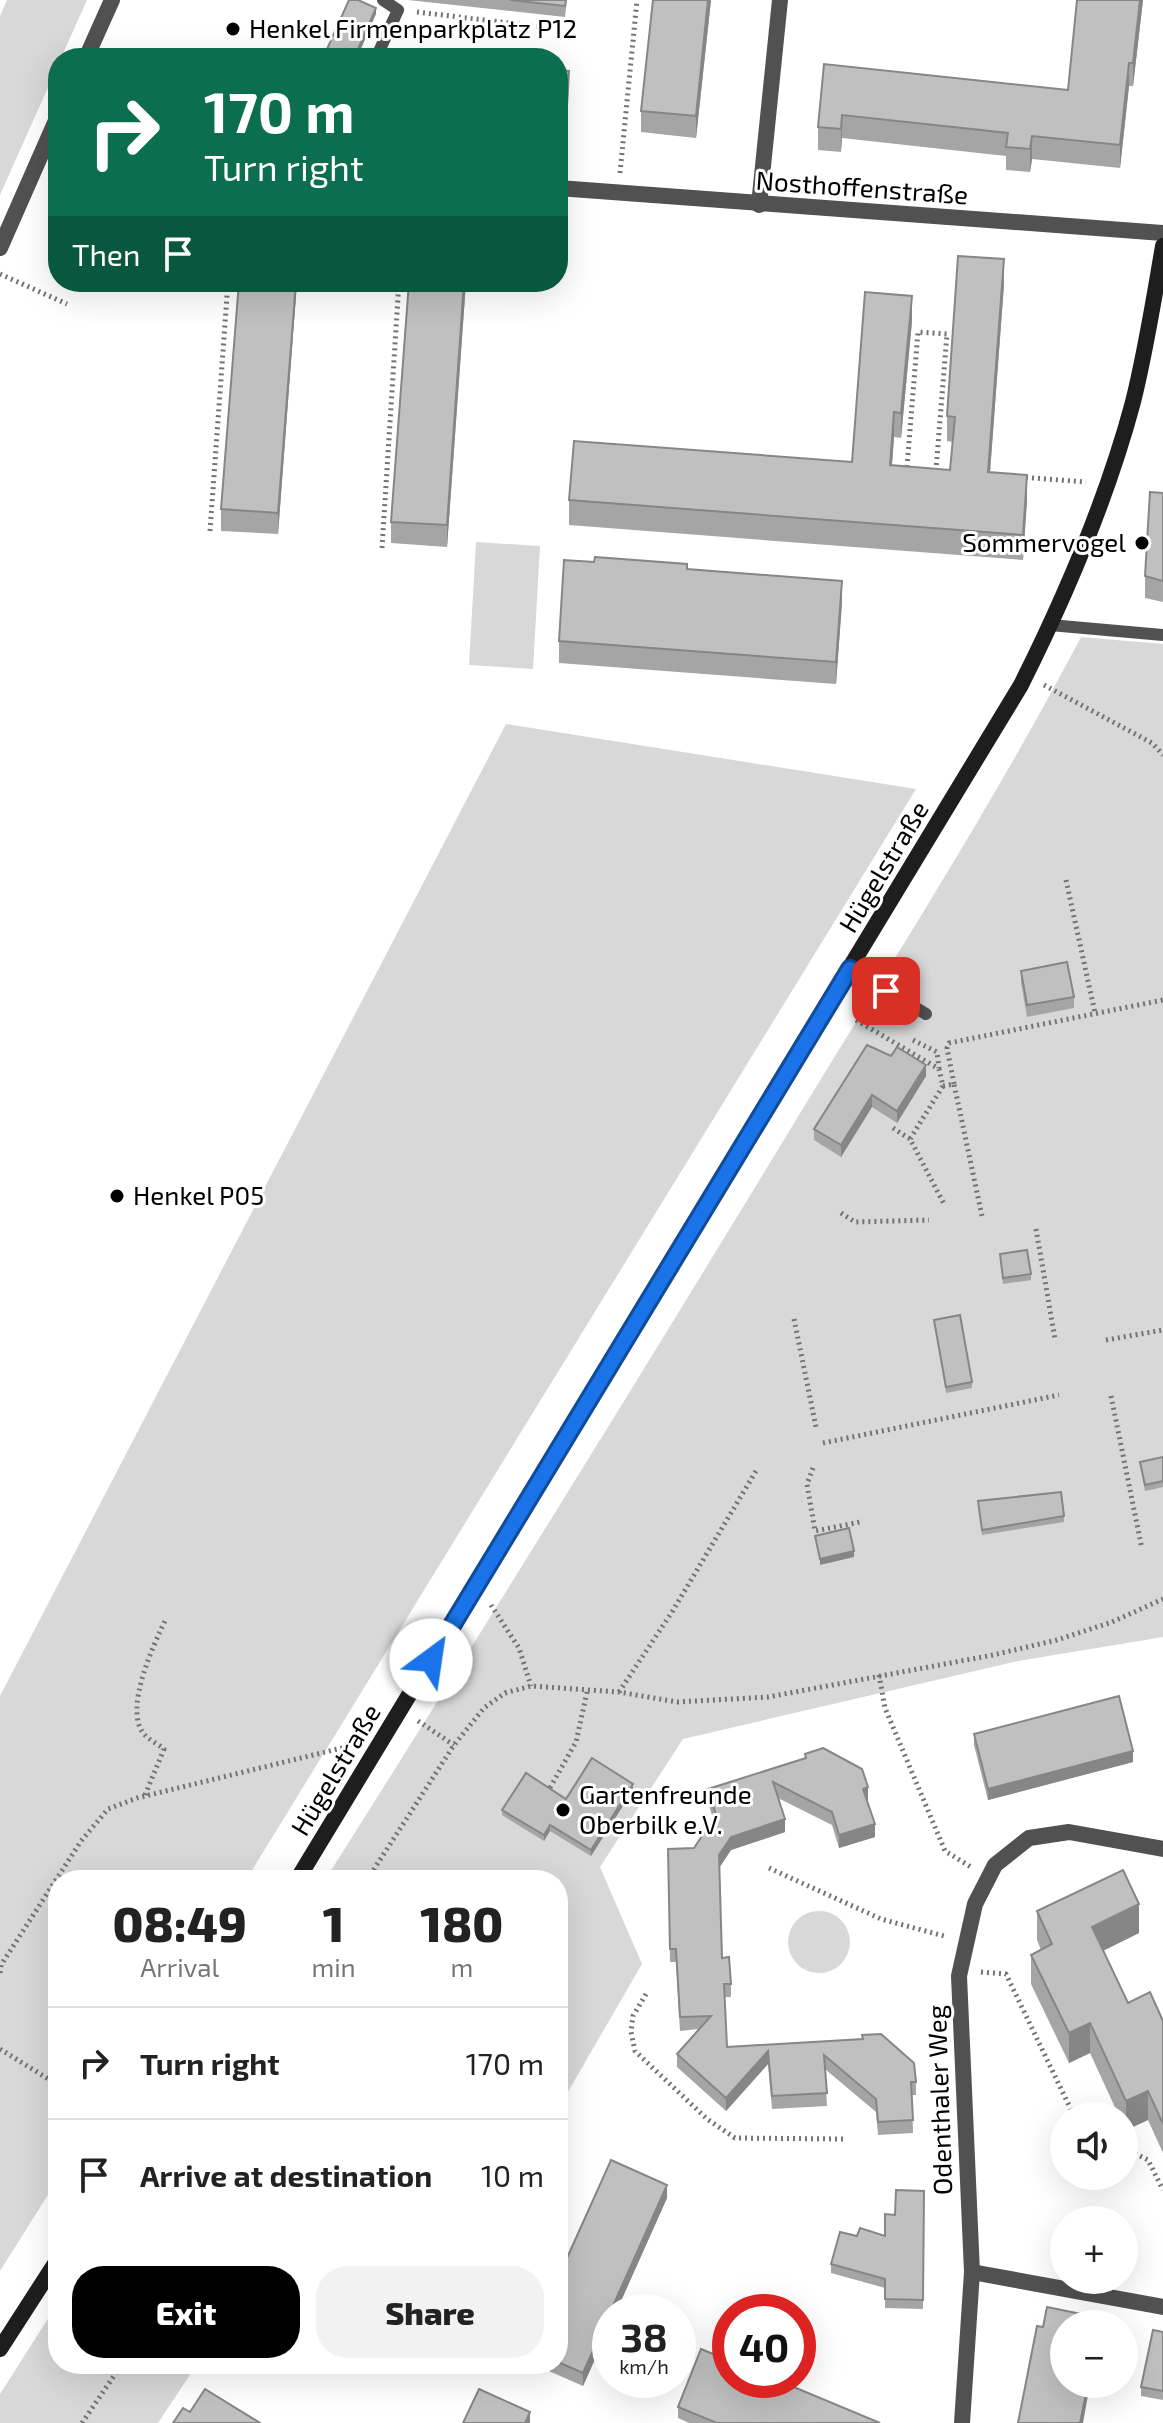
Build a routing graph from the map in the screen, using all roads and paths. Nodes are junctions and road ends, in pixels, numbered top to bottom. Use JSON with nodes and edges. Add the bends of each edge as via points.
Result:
{"nodes":[{"id":1,"x":112,"y":0,"type":"edge"},
{"id":2,"x":383,"y":0,"type":"edge"},
{"id":3,"x":637,"y":0,"type":"edge"},
{"id":4,"x":780,"y":0,"type":"edge"},
{"id":5,"x":398,"y":10,"type":"junction"},
{"id":6,"x":543,"y":27,"type":"dead end"},
{"id":7,"x":90,"y":48,"type":"edge"},
{"id":8,"x":381,"y":48,"type":"edge"},
{"id":9,"x":48,"y":147,"type":"edge"},
{"id":10,"x":568,"y":189,"type":"edge"},
{"id":11,"x":618,"y":194,"type":"junction"},
{"id":12,"x":759,"y":205,"type":"junction"},
{"id":13,"x":1163,"y":233,"type":"edge"},
{"id":14,"x":1163,"y":246,"type":"edge"},
{"id":15,"x":0,"y":248,"type":"edge"},
{"id":16,"x":0,"y":274,"type":"edge"},
{"id":17,"x":227,"y":292,"type":"edge"},
{"id":18,"x":398,"y":292,"type":"edge"},
{"id":19,"x":67,"y":304,"type":"dead end"},
{"id":20,"x":899,"y":466,"type":"edge"},
{"id":21,"x":907,"y":467,"type":"junction"},
{"id":22,"x":936,"y":470,"type":"junction"},
{"id":23,"x":952,"y":471,"type":"edge"},
{"id":24,"x":1014,"y":476,"type":"edge"},
{"id":25,"x":1107,"y":484,"type":"junction"},
{"id":26,"x":210,"y":531,"type":"dead end"},
{"id":27,"x":382,"y":548,"type":"dead end"},
{"id":28,"x":1050,"y":625,"type":"junction"},
{"id":29,"x":1163,"y":635,"type":"edge"},
{"id":30,"x":1025,"y":676,"type":"junction"},
{"id":31,"x":1163,"y":755,"type":"edge"},
{"id":32,"x":1066,"y":880,"type":"dead end"},
{"id":33,"x":850,"y":969,"type":"junction"},
{"id":34,"x":1163,"y":1000,"type":"edge"},
{"id":35,"x":1095,"y":1013,"type":"junction"},
{"id":36,"x":926,"y":1014,"type":"dead end"},
{"id":37,"x":856,"y":1020,"type":"dead end"},
{"id":38,"x":913,"y":1040,"type":"dead end"},
{"id":39,"x":901,"y":1046,"type":"junction"},
{"id":40,"x":894,"y":1057,"type":"edge"},
{"id":41,"x":939,"y":1069,"type":"junction"},
{"id":42,"x":954,"y":1084,"type":"junction"},
{"id":43,"x":943,"y":1086,"type":"junction"},
{"id":44,"x":893,"y":1128,"type":"dead end"},
{"id":45,"x":910,"y":1139,"type":"junction"},
{"id":46,"x":944,"y":1204,"type":"dead end"},
{"id":47,"x":841,"y":1213,"type":"dead end"},
{"id":48,"x":982,"y":1216,"type":"dead end"},
{"id":49,"x":929,"y":1220,"type":"dead end"},
{"id":50,"x":1036,"y":1229,"type":"dead end"},
{"id":51,"x":794,"y":1319,"type":"dead end"},
{"id":52,"x":1163,"y":1330,"type":"edge"},
{"id":53,"x":1055,"y":1339,"type":"dead end"},
{"id":54,"x":1106,"y":1340,"type":"dead end"},
{"id":55,"x":1059,"y":1395,"type":"dead end"},
{"id":56,"x":1111,"y":1396,"type":"dead end"},
{"id":57,"x":816,"y":1427,"type":"dead end"},
{"id":58,"x":823,"y":1443,"type":"dead end"},
{"id":59,"x":813,"y":1468,"type":"dead end"},
{"id":60,"x":756,"y":1471,"type":"dead end"},
{"id":61,"x":860,"y":1522,"type":"dead end"},
{"id":62,"x":1142,"y":1549,"type":"dead end"},
{"id":63,"x":476,"y":1585,"type":"junction"},
{"id":64,"x":1163,"y":1599,"type":"edge"},
{"id":65,"x":165,"y":1621,"type":"dead end"},
{"id":66,"x":879,"y":1675,"type":"junction"},
{"id":67,"x":531,"y":1686,"type":"junction"},
{"id":68,"x":587,"y":1692,"type":"junction"},
{"id":69,"x":619,"y":1692,"type":"junction"},
{"id":70,"x":430,"y":1728,"type":"dead end"},
{"id":71,"x":382,"y":1741,"type":"junction"},
{"id":72,"x":454,"y":1745,"type":"junction"},
{"id":73,"x":547,"y":1793,"type":"edge"},
{"id":74,"x":145,"y":1797,"type":"junction"},
{"id":75,"x":1163,"y":1849,"type":"edge"},
{"id":76,"x":769,"y":1868,"type":"dead end"},
{"id":77,"x":62,"y":1870,"type":"edge"},
{"id":78,"x":303,"y":1870,"type":"edge"},
{"id":79,"x":373,"y":1870,"type":"edge"},
{"id":80,"x":987,"y":1877,"type":"junction"},
{"id":81,"x":48,"y":1892,"type":"edge"},
{"id":82,"x":965,"y":1940,"type":"junction"},
{"id":83,"x":960,"y":1969,"type":"junction"},
{"id":84,"x":0,"y":1973,"type":"edge"},
{"id":85,"x":646,"y":1994,"type":"dead end"},
{"id":86,"x":0,"y":2049,"type":"edge"},
{"id":87,"x":48,"y":2079,"type":"edge"},
{"id":88,"x":1067,"y":2102,"type":"edge"},
{"id":89,"x":844,"y":2139,"type":"dead end"},
{"id":90,"x":1138,"y":2155,"type":"edge"},
{"id":91,"x":1163,"y":2190,"type":"edge"},
{"id":92,"x":972,"y":2272,"type":"junction"},
{"id":93,"x":48,"y":2275,"type":"edge"},
{"id":94,"x":1163,"y":2307,"type":"edge"},
{"id":95,"x":0,"y":2349,"type":"edge"},
{"id":96,"x":115,"y":2374,"type":"edge"},
{"id":97,"x":82,"y":2423,"type":"edge"},
{"id":98,"x":962,"y":2423,"type":"edge"}],
"edges":[{"from":1,"to":7,"type":"street"},
{"from":2,"to":5,"type":"lane"},
{"from":3,"to":11,"type":"path"},
{"from":4,"to":12,"type":"street"},
{"from":5,"to":6,"type":"path"},
{"from":5,"to":8,"type":"lane"},
{"from":9,"to":15,"type":"street"},
{"from":10,"to":11,"type":"street","name":"Nosthoffenstraße"},
{"from":11,"to":12,"type":"street","name":"Nosthoffenstraße"},
{"from":12,"to":13,"type":"street","name":"Nosthoffenstraße"},
{"from":14,"to":25,"type":"street","name":"Hügelstraße","via":[[1136,387]]},
{"from":16,"to":19,"type":"path"},
{"from":17,"to":26,"type":"path"},
{"from":18,"to":27,"type":"path"},
{"from":20,"to":21,"type":"path"},
{"from":21,"to":22,"type":"path"},
{"from":21,"to":22,"type":"path","via":[[918,332],[947,334]]},
{"from":22,"to":23,"type":"path"},
{"from":24,"to":25,"type":"path"},
{"from":25,"to":28,"type":"street","name":"Hügelstraße"},
{"from":28,"to":29,"type":"lane"},
{"from":28,"to":30,"type":"street","name":"Hügelstraße"},
{"from":30,"to":31,"type":"path","via":[[1152,743]]},
{"from":30,"to":33,"type":"street","name":"Hügelstraße"},
{"from":32,"to":35,"type":"path"},
{"from":33,"to":36,"type":"lane"},
{"from":33,"to":63,"type":"street","name":"Hügelstraße"},
{"from":34,"to":35,"type":"path"},
{"from":35,"to":42,"type":"path","via":[[949,1043]]},
{"from":37,"to":39,"type":"path"},
{"from":38,"to":41,"type":"path","via":[[937,1052]]},
{"from":39,"to":40,"type":"path"},
{"from":39,"to":41,"type":"path"},
{"from":41,"to":43,"type":"path"},
{"from":42,"to":43,"type":"path"},
{"from":42,"to":48,"type":"path"},
{"from":43,"to":45,"type":"path"},
{"from":44,"to":45,"type":"path"},
{"from":45,"to":46,"type":"path"},
{"from":47,"to":49,"type":"path","via":[[855,1222]]},
{"from":50,"to":53,"type":"path"},
{"from":51,"to":57,"type":"path"},
{"from":52,"to":54,"type":"path"},
{"from":55,"to":58,"type":"path"},
{"from":56,"to":62,"type":"path"},
{"from":59,"to":61,"type":"path","via":[[807,1484],[815,1531]]},
{"from":60,"to":69,"type":"path"},
{"from":63,"to":67,"type":"path","via":[[519,1648]]},
{"from":63,"to":71,"type":"street","name":"Hügelstraße"},
{"from":64,"to":66,"type":"path","via":[[1057,1640]]},
{"from":65,"to":74,"type":"path","via":[[139,1687],[139,1726],[164,1749]]},
{"from":66,"to":69,"type":"path","via":[[768,1697],[704,1702]]},
{"from":66,"to":80,"type":"path","via":[[885,1708],[945,1851]]},
{"from":67,"to":68,"type":"path"},
{"from":67,"to":72,"type":"path","via":[[505,1693],[484,1708]]},
{"from":68,"to":69,"type":"path"},
{"from":68,"to":73,"type":"path","via":[[576,1742]]},
{"from":70,"to":72,"type":"path"},
{"from":71,"to":74,"type":"path"},
{"from":71,"to":78,"type":"street","name":"Hügelstraße"},
{"from":72,"to":79,"type":"path"},
{"from":74,"to":77,"type":"path","via":[[108,1809]]},
{"from":75,"to":80,"type":"street","name":"Odenthaler Weg","via":[[1069,1832],[1029,1838]]},
{"from":76,"to":82,"type":"path","via":[[881,1919]]},
{"from":80,"to":82,"type":"street","name":"Odenthaler Weg"},
{"from":81,"to":84,"type":"path"},
{"from":82,"to":83,"type":"street","name":"Odenthaler Weg"},
{"from":83,"to":88,"type":"path","via":[[1006,1974]]},
{"from":83,"to":92,"type":"street","name":"Odenthaler Weg"},
{"from":85,"to":89,"type":"path","via":[[633,2016],[635,2051],[707,2119],[735,2138]]},
{"from":86,"to":87,"type":"path"},
{"from":90,"to":91,"type":"path","via":[[1148,2160]]},
{"from":92,"to":94,"type":"street"},
{"from":92,"to":98,"type":"street","name":"Odenthaler Weg"},
{"from":93,"to":95,"type":"street"},
{"from":96,"to":97,"type":"path"}]}
